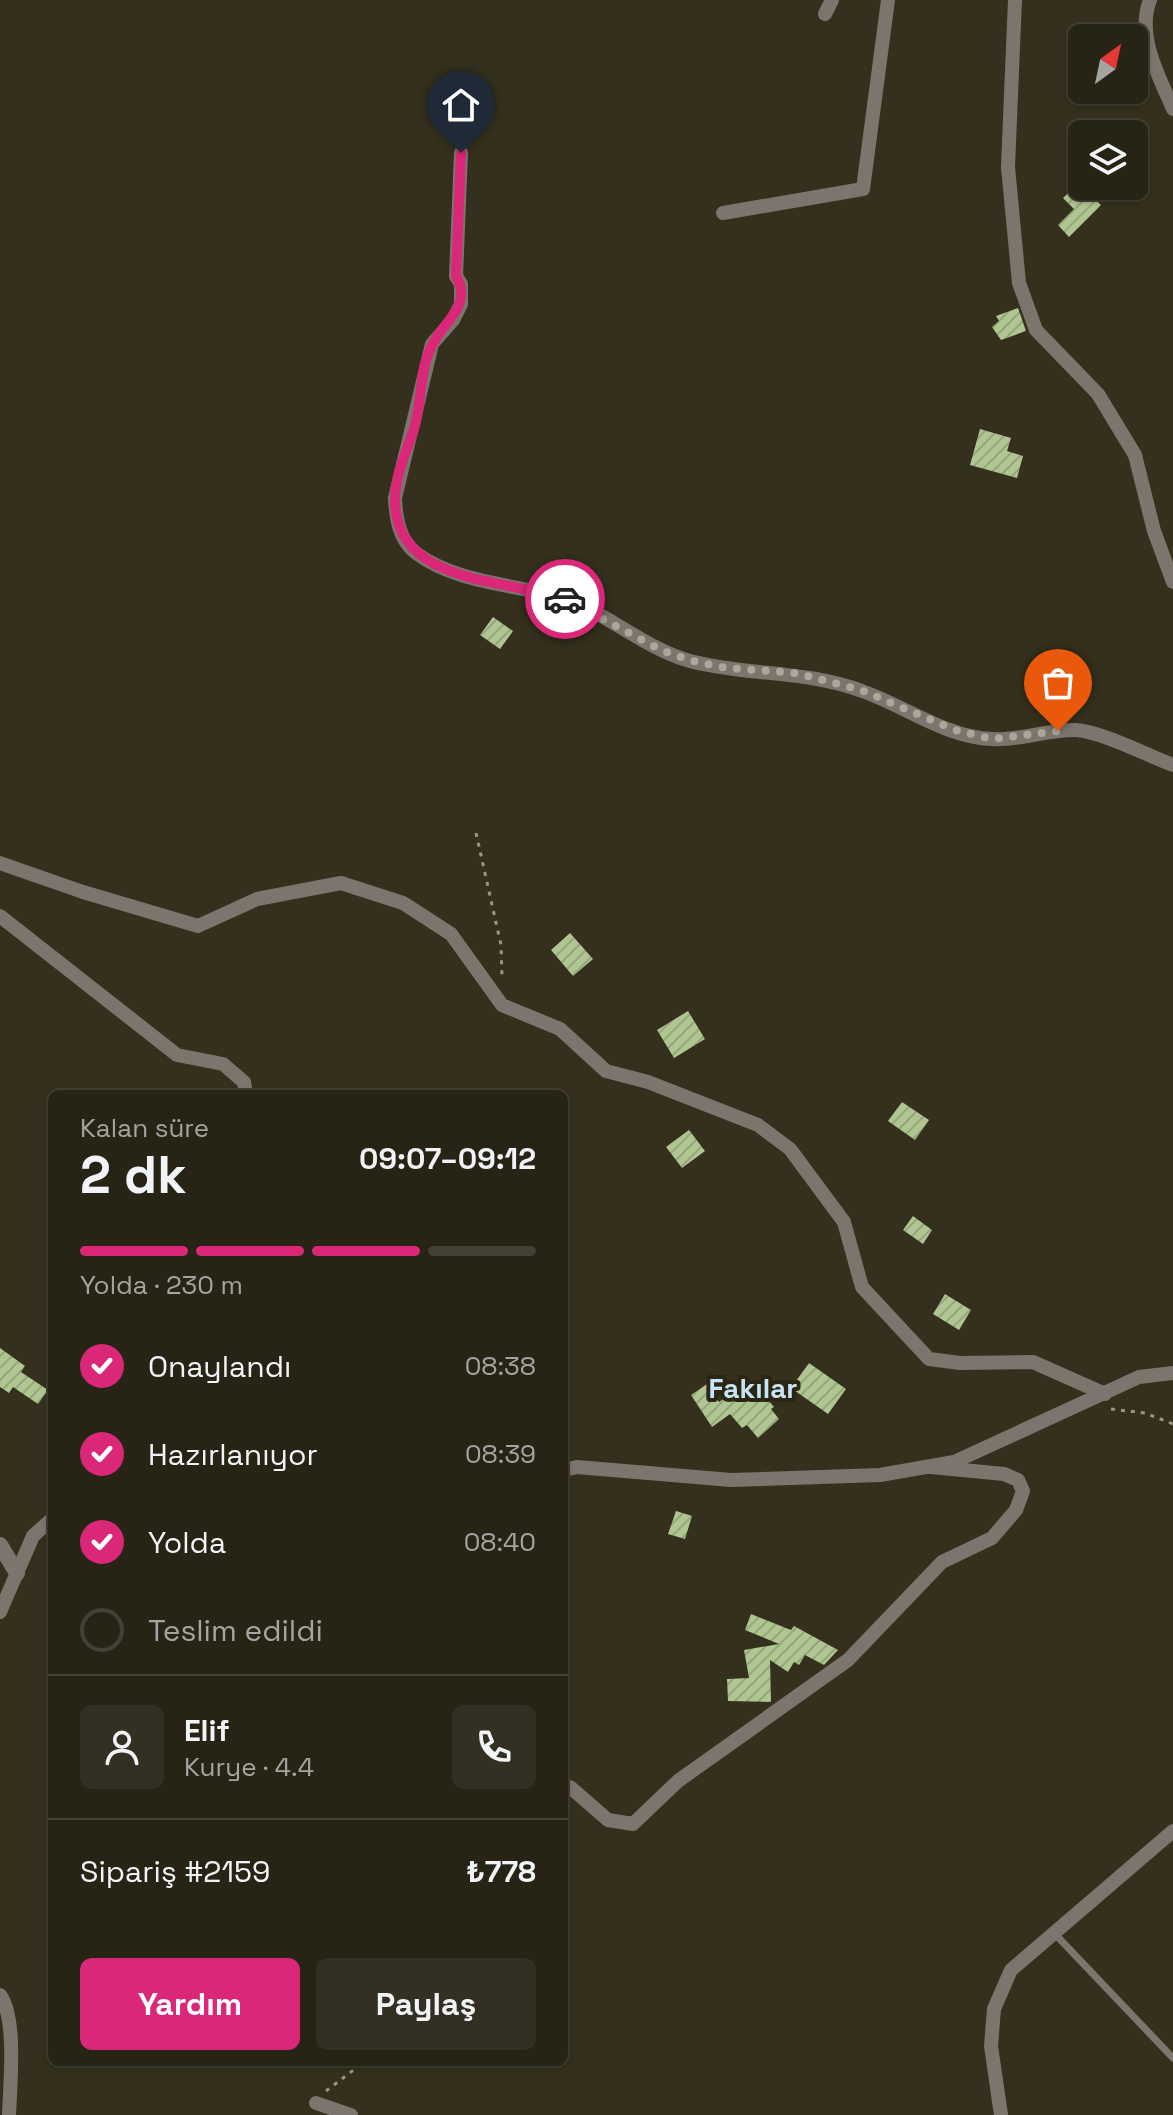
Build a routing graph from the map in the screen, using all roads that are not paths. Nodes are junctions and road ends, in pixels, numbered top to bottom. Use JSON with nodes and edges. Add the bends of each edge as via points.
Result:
{"nodes":[{"id":1,"x":832,"y":0,"type":"edge"},
{"id":2,"x":888,"y":0,"type":"edge"},
{"id":3,"x":1015,"y":0,"type":"edge"},
{"id":4,"x":1150,"y":0,"type":"edge"},
{"id":5,"x":825,"y":14,"type":"dead end"},
{"id":6,"x":1173,"y":109,"type":"edge"},
{"id":7,"x":461,"y":153,"type":"dead end"},
{"id":8,"x":723,"y":213,"type":"dead end"},
{"id":9,"x":1173,"y":582,"type":"edge"},
{"id":10,"x":1173,"y":765,"type":"edge"},
{"id":11,"x":0,"y":863,"type":"edge"},
{"id":12,"x":0,"y":916,"type":"edge"},
{"id":13,"x":245,"y":1090,"type":"edge"},
{"id":14,"x":1173,"y":1373,"type":"edge"},
{"id":15,"x":1105,"y":1394,"type":"junction"},
{"id":16,"x":931,"y":1467,"type":"junction"},
{"id":17,"x":568,"y":1469,"type":"edge"},
{"id":18,"x":48,"y":1523,"type":"edge"},
{"id":19,"x":0,"y":1545,"type":"edge"},
{"id":20,"x":17,"y":1573,"type":"junction"},
{"id":21,"x":0,"y":1612,"type":"edge"},
{"id":22,"x":570,"y":1787,"type":"dead end"},
{"id":23,"x":1173,"y":1831,"type":"edge"},
{"id":24,"x":1054,"y":1933,"type":"junction"},
{"id":25,"x":0,"y":1995,"type":"edge"},
{"id":26,"x":1173,"y":2058,"type":"edge"},
{"id":27,"x":316,"y":2103,"type":"road end"},
{"id":28,"x":9,"y":2115,"type":"edge"},
{"id":29,"x":351,"y":2115,"type":"edge"},
{"id":30,"x":1001,"y":2115,"type":"edge"}],
"edges":[{"from":1,"to":5,"type":"street"},
{"from":2,"to":8,"type":"street","via":[[863,189]]},
{"from":3,"to":9,"type":"street","via":[[1008,167],[1019,283],[1036,330],[1098,394],[1135,455]]},
{"from":4,"to":6,"type":"street","via":[[1146,36]]},
{"from":7,"to":10,"type":"street","via":[[456,276],[461,304],[432,344],[395,498],[403,537],[413,551],[437,566],[562,598],[689,660],[796,673],[992,739],[1079,730]]},
{"from":11,"to":15,"type":"street","via":[[198,926],[257,899],[341,883],[403,903],[451,934],[502,1005],[560,1029],[606,1071],[758,1125],[790,1149],[844,1222],[862,1287],[929,1359],[1033,1362]]},
{"from":12,"to":13,"type":"street","via":[[177,1055],[223,1064],[244,1082]]},
{"from":14,"to":15,"type":"street","via":[[1139,1377]]},
{"from":15,"to":16,"type":"street","via":[[954,1462]]},
{"from":16,"to":17,"type":"street","via":[[880,1475],[731,1480]]},
{"from":16,"to":22,"type":"street","via":[[1018,1480],[1023,1491],[1016,1510],[992,1538],[942,1562],[848,1660],[678,1781],[633,1824],[608,1820]]},
{"from":18,"to":20,"type":"street","via":[[33,1536]]},
{"from":19,"to":20,"type":"street"},
{"from":20,"to":21,"type":"street"},
{"from":23,"to":24,"type":"street"},
{"from":24,"to":26,"type":"lane"},
{"from":24,"to":30,"type":"street","via":[[1011,1970],[994,2009],[991,2046]]},
{"from":25,"to":28,"type":"street","via":[[7,2004]]},
{"from":27,"to":29,"type":"street"}]}
